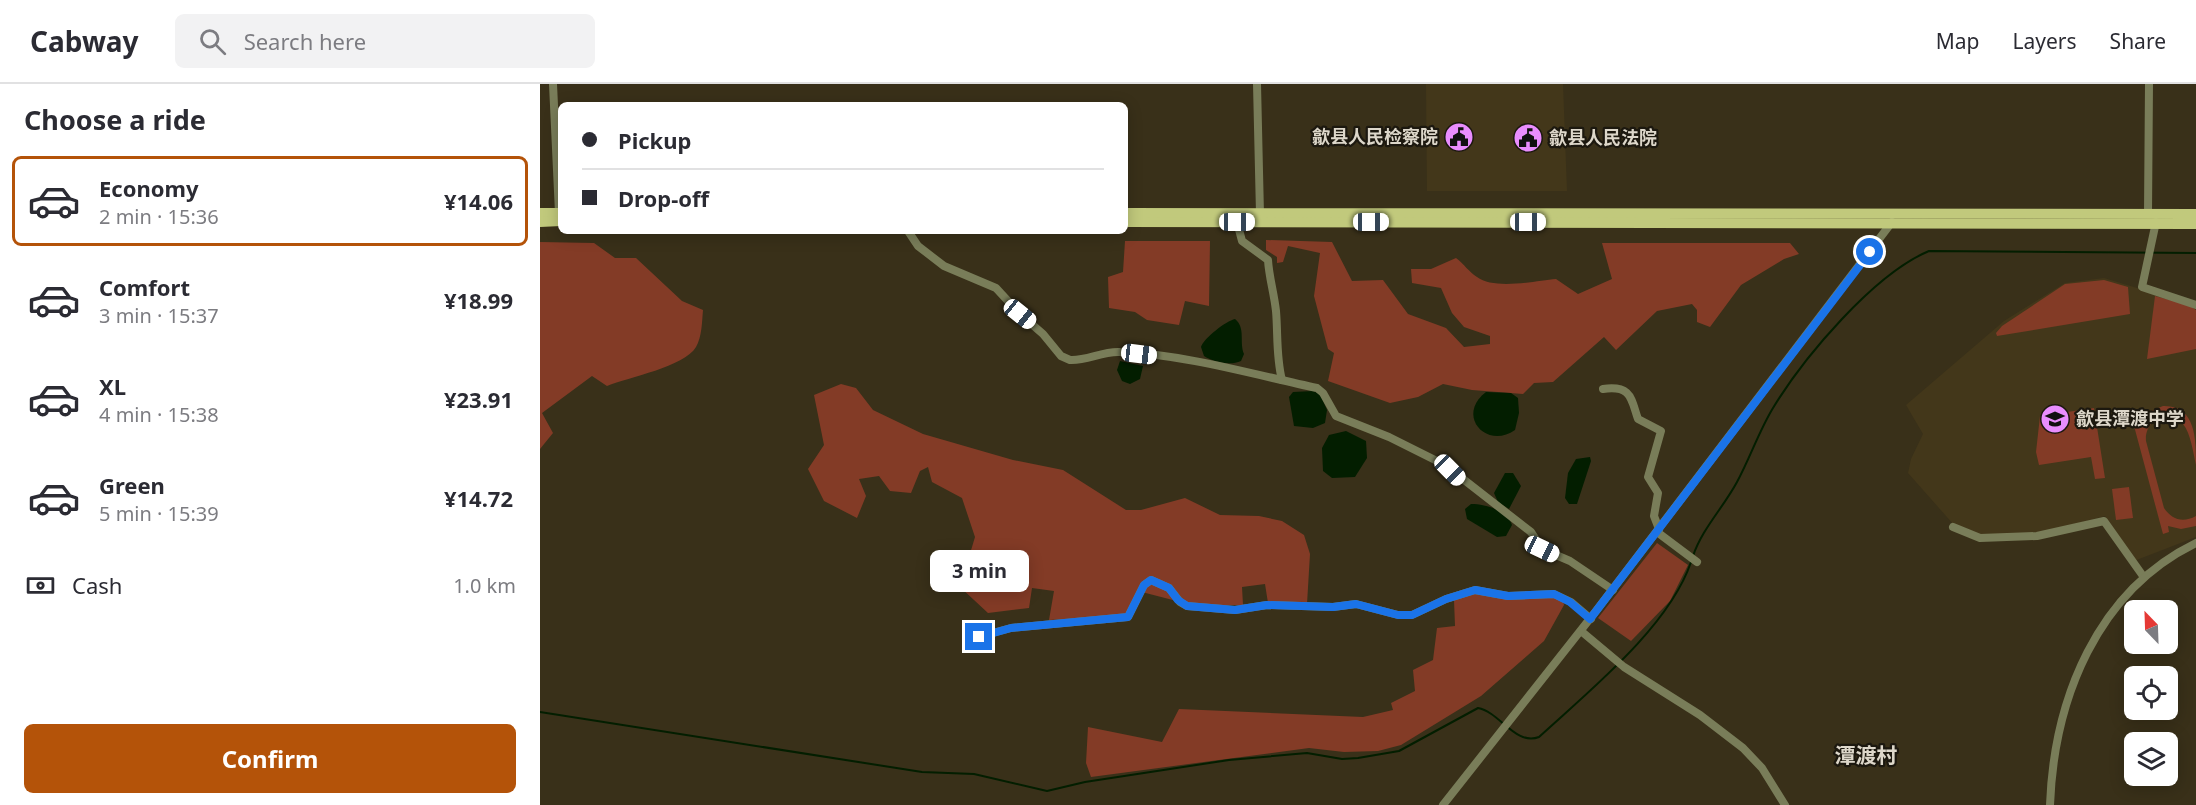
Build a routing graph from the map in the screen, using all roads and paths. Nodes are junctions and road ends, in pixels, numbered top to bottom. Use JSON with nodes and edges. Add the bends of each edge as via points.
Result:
{"nodes":[{"id":1,"x":553,"y":84,"type":"edge"},
{"id":2,"x":1257,"y":84,"type":"edge"},
{"id":3,"x":2149,"y":84,"type":"edge"},
{"id":4,"x":558,"y":178,"type":"edge"},
{"id":5,"x":540,"y":213,"type":"edge"},
{"id":6,"x":1128,"y":213,"type":"edge"},
{"id":7,"x":2148,"y":213,"type":"junction"},
{"id":8,"x":1260,"y":214,"type":"junction"},
{"id":9,"x":2196,"y":214,"type":"edge"},
{"id":10,"x":558,"y":216,"type":"edge"},
{"id":11,"x":558,"y":217,"type":"edge"},
{"id":12,"x":540,"y":222,"type":"edge"},
{"id":13,"x":1128,"y":222,"type":"edge"},
{"id":14,"x":1237,"y":222,"type":"junction"},
{"id":15,"x":1892,"y":222,"type":"junction"},
{"id":16,"x":2156,"y":222,"type":"junction"},
{"id":17,"x":2196,"y":224,"type":"edge"},
{"id":18,"x":910,"y":234,"type":"edge"},
{"id":19,"x":2196,"y":305,"type":"edge"},
{"id":20,"x":1282,"y":381,"type":"junction"},
{"id":21,"x":1603,"y":389,"type":"dead end"},
{"id":22,"x":1953,"y":528,"type":"dead end"},
{"id":23,"x":1658,"y":531,"type":"junction"},
{"id":24,"x":2196,"y":543,"type":"edge"},
{"id":25,"x":1697,"y":562,"type":"dead end"},
{"id":26,"x":2143,"y":576,"type":"junction"},
{"id":27,"x":1612,"y":590,"type":"junction"},
{"id":28,"x":1590,"y":619,"type":"junction"},
{"id":29,"x":1581,"y":631,"type":"junction"},
{"id":30,"x":967,"y":640,"type":"dead end"},
{"id":31,"x":1443,"y":805,"type":"edge"},
{"id":32,"x":1785,"y":805,"type":"edge"},
{"id":33,"x":2050,"y":805,"type":"edge"}],
"edges":[{"from":1,"to":4,"type":"street"},
{"from":2,"to":8,"type":"street"},
{"from":3,"to":7,"type":"street"},
{"from":5,"to":10,"type":"main road"},
{"from":6,"to":8,"type":"main road"},
{"from":7,"to":8,"type":"main road"},
{"from":7,"to":9,"type":"main road"},
{"from":11,"to":12,"type":"main road"},
{"from":13,"to":14,"type":"main road"},
{"from":14,"to":15,"type":"main road"},
{"from":14,"to":20,"type":"street","via":[[1242,241],[1268,260]]},
{"from":15,"to":16,"type":"main road"},
{"from":15,"to":23,"type":"street"},
{"from":16,"to":17,"type":"main road"},
{"from":16,"to":19,"type":"street","via":[[2142,287]]},
{"from":18,"to":20,"type":"street","via":[[918,246],[944,266],[996,288],[1061,356],[1070,360],[1121,352]]},
{"from":20,"to":27,"type":"street","via":[[1317,388],[1336,416],[1445,465],[1531,532],[1542,549],[1570,561]]},
{"from":21,"to":23,"type":"street","via":[[1629,394],[1638,419],[1661,431],[1648,477],[1658,493],[1654,516]]},
{"from":22,"to":26,"type":"street","via":[[1980,538],[2048,534],[2104,520]]},
{"from":23,"to":25,"type":"street"},
{"from":23,"to":27,"type":"street"},
{"from":24,"to":26,"type":"street"},
{"from":26,"to":33,"type":"street","via":[[2115,609],[2074,679],[2065,708]]},
{"from":27,"to":28,"type":"street"},
{"from":28,"to":29,"type":"street"},
{"from":28,"to":30,"type":"street","via":[[1554,594],[1508,596],[1475,590],[1412,615],[1356,604],[1267,605],[1235,610],[1187,606],[1169,588],[1151,580],[1144,585],[1128,617],[1011,628]]},
{"from":29,"to":31,"type":"street"},
{"from":29,"to":32,"type":"street","via":[[1624,667],[1700,715],[1743,748],[1762,768]]}]}
